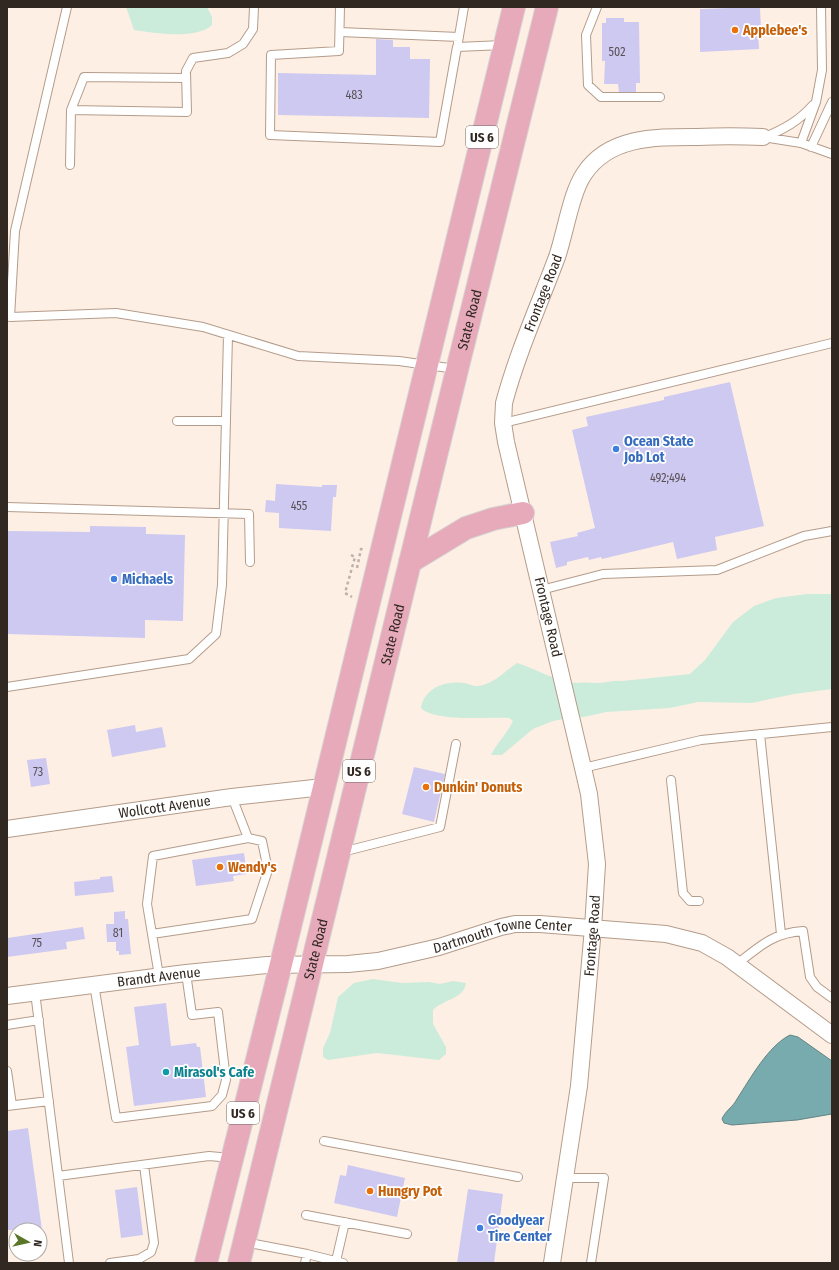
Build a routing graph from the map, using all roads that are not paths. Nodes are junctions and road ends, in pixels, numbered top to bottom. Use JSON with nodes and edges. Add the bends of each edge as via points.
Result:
{"nodes":[{"id":1,"x":68,"y":7,"type":"edge"},
{"id":2,"x":254,"y":7,"type":"edge"},
{"id":3,"x":340,"y":7,"type":"edge"},
{"id":4,"x":464,"y":7,"type":"edge"},
{"id":5,"x":514,"y":7,"type":"edge"},
{"id":6,"x":547,"y":7,"type":"edge"},
{"id":7,"x":598,"y":7,"type":"edge"},
{"id":8,"x":821,"y":7,"type":"edge"},
{"id":9,"x":340,"y":32,"type":"junction"},
{"id":10,"x":459,"y":37,"type":"junction"},
{"id":11,"x":505,"y":45,"type":"junction"},
{"id":12,"x":457,"y":47,"type":"junction"},
{"id":13,"x":186,"y":78,"type":"junction"},
{"id":14,"x":660,"y":97,"type":"dead end"},
{"id":15,"x":816,"y":102,"type":"junction"},
{"id":16,"x":832,"y":102,"type":"edge"},
{"id":17,"x":71,"y":110,"type":"junction"},
{"id":18,"x":763,"y":137,"type":"junction"},
{"id":19,"x":801,"y":143,"type":"junction"},
{"id":20,"x":811,"y":147,"type":"junction"},
{"id":21,"x":832,"y":154,"type":"edge"},
{"id":22,"x":70,"y":165,"type":"dead end"},
{"id":23,"x":8,"y":318,"type":"edge"},
{"id":24,"x":228,"y":335,"type":"junction"},
{"id":25,"x":832,"y":343,"type":"edge"},
{"id":26,"x":426,"y":364,"type":"junction"},
{"id":27,"x":457,"y":370,"type":"junction"},
{"id":28,"x":176,"y":421,"type":"dead end"},
{"id":29,"x":226,"y":421,"type":"junction"},
{"id":30,"x":503,"y":423,"type":"junction"},
{"id":31,"x":7,"y":507,"type":"edge"},
{"id":32,"x":224,"y":513,"type":"junction"},
{"id":33,"x":523,"y":513,"type":"junction"},
{"id":34,"x":832,"y":530,"type":"edge"},
{"id":35,"x":250,"y":562,"type":"dead end"},
{"id":36,"x":410,"y":562,"type":"junction"},
{"id":37,"x":542,"y":590,"type":"junction"},
{"id":38,"x":7,"y":687,"type":"edge"},
{"id":39,"x":832,"y":727,"type":"edge"},
{"id":40,"x":760,"y":734,"type":"junction"},
{"id":41,"x":456,"y":744,"type":"dead end"},
{"id":42,"x":583,"y":768,"type":"junction"},
{"id":43,"x":671,"y":780,"type":"dead end"},
{"id":44,"x":323,"y":787,"type":"junction"},
{"id":45,"x":232,"y":796,"type":"junction"},
{"id":46,"x":7,"y":829,"type":"edge"},
{"id":47,"x":248,"y":838,"type":"junction"},
{"id":48,"x":339,"y":852,"type":"junction"},
{"id":49,"x":699,"y":901,"type":"dead end"},
{"id":50,"x":593,"y":928,"type":"junction"},
{"id":51,"x":152,"y":934,"type":"junction"},
{"id":52,"x":781,"y":934,"type":"junction"},
{"id":53,"x":281,"y":964,"type":"junction"},
{"id":54,"x":312,"y":964,"type":"junction"},
{"id":55,"x":737,"y":964,"type":"junction"},
{"id":56,"x":186,"y":973,"type":"junction"},
{"id":57,"x":159,"y":976,"type":"junction"},
{"id":58,"x":94,"y":984,"type":"junction"},
{"id":59,"x":35,"y":992,"type":"junction"},
{"id":60,"x":7,"y":996,"type":"edge"},
{"id":61,"x":832,"y":998,"type":"edge"},
{"id":62,"x":39,"y":1020,"type":"junction"},
{"id":63,"x":7,"y":1025,"type":"edge"},
{"id":64,"x":832,"y":1035,"type":"edge"},
{"id":65,"x":7,"y":1071,"type":"edge"},
{"id":66,"x":49,"y":1101,"type":"junction"},
{"id":67,"x":10,"y":1105,"type":"edge"},
{"id":68,"x":324,"y":1141,"type":"dead end"},
{"id":69,"x":232,"y":1158,"type":"junction"},
{"id":70,"x":144,"y":1164,"type":"junction"},
{"id":71,"x":58,"y":1176,"type":"junction"},
{"id":72,"x":518,"y":1177,"type":"dead end"},
{"id":73,"x":565,"y":1178,"type":"junction"},
{"id":74,"x":306,"y":1215,"type":"dead end"},
{"id":75,"x":345,"y":1222,"type":"junction"},
{"id":76,"x":407,"y":1234,"type":"dead end"},
{"id":77,"x":241,"y":1253,"type":"edge"},
{"id":78,"x":307,"y":1254,"type":"junction"},
{"id":79,"x":340,"y":1262,"type":"edge"},
{"id":80,"x":69,"y":1263,"type":"edge"},
{"id":81,"x":110,"y":1263,"type":"edge"},
{"id":82,"x":206,"y":1263,"type":"edge"},
{"id":83,"x":305,"y":1263,"type":"edge"},
{"id":84,"x":552,"y":1263,"type":"edge"},
{"id":85,"x":591,"y":1263,"type":"edge"}],
"edges":[{"from":1,"to":23,"type":"lane","via":[[15,231]]},
{"from":2,"to":13,"type":"lane","via":[[253,29],[243,44],[228,54],[193,58],[186,71]]},
{"from":3,"to":9,"type":"lane"},
{"from":4,"to":10,"type":"lane"},
{"from":5,"to":11,"type":"main road","number":"US 6"},
{"from":6,"to":27,"type":"main road","name":"State Road","number":"US 6"},
{"from":7,"to":14,"type":"lane","via":[[586,35],[588,84],[601,97]]},
{"from":8,"to":15,"type":"lane","via":[[822,70]]},
{"from":9,"to":10,"type":"lane"},
{"from":9,"to":12,"type":"lane","via":[[339,51],[271,55],[270,135],[440,142]]},
{"from":10,"to":12,"type":"lane"},
{"from":11,"to":12,"type":"lane"},
{"from":11,"to":26,"type":"main road","number":"US 6"},
{"from":13,"to":17,"type":"lane","via":[[84,77]]},
{"from":13,"to":17,"type":"lane","via":[[187,112]]},
{"from":15,"to":18,"type":"lane","via":[[801,118],[785,129]]},
{"from":15,"to":19,"type":"lane"},
{"from":16,"to":20,"type":"lane"},
{"from":17,"to":22,"type":"lane"},
{"from":18,"to":19,"type":"lane"},
{"from":18,"to":30,"type":"street","name":"Frontage Road","via":[[643,139],[617,146],[590,167],[578,186],[558,253],[507,392]]},
{"from":19,"to":20,"type":"lane"},
{"from":20,"to":21,"type":"lane"},
{"from":23,"to":24,"type":"lane","via":[[116,313],[203,327]]},
{"from":24,"to":26,"type":"lane","via":[[298,356]]},
{"from":24,"to":29,"type":"lane"},
{"from":25,"to":30,"type":"lane"},
{"from":26,"to":27,"type":"lane"},
{"from":26,"to":44,"type":"main road","number":"US 6"},
{"from":27,"to":36,"type":"main road","name":"State Road","number":"US 6"},
{"from":28,"to":29,"type":"lane"},
{"from":29,"to":32,"type":"lane"},
{"from":30,"to":33,"type":"street","name":"Frontage Road"},
{"from":31,"to":32,"type":"lane"},
{"from":32,"to":35,"type":"lane","via":[[249,514]]},
{"from":32,"to":38,"type":"lane","via":[[222,585],[216,634],[189,659]]},
{"from":33,"to":36,"type":"main road","via":[[466,528]]},
{"from":33,"to":37,"type":"street","name":"Frontage Road"},
{"from":34,"to":37,"type":"lane","via":[[804,536],[717,570],[603,574]]},
{"from":36,"to":48,"type":"main road","name":"State Road","number":"US 6"},
{"from":37,"to":42,"type":"street","name":"Frontage Road"},
{"from":39,"to":40,"type":"lane"},
{"from":40,"to":42,"type":"lane","via":[[701,740]]},
{"from":40,"to":52,"type":"lane"},
{"from":41,"to":48,"type":"lane","via":[[440,828]]},
{"from":42,"to":50,"type":"street","name":"Frontage Road","via":[[592,815],[597,864]]},
{"from":43,"to":49,"type":"lane","via":[[683,894],[690,901]]},
{"from":44,"to":45,"type":"street","name":"Wollcott Avenue"},
{"from":44,"to":53,"type":"main road","number":"US 6"},
{"from":45,"to":46,"type":"street","name":"Wollcott Avenue"},
{"from":45,"to":47,"type":"lane"},
{"from":47,"to":51,"type":"lane","via":[[153,856],[147,904]]},
{"from":47,"to":51,"type":"lane","via":[[262,841],[268,870],[252,919]]},
{"from":48,"to":54,"type":"main road","name":"State Road","number":"US 6"},
{"from":50,"to":54,"type":"street","name":"Dartmouth Towne Center","via":[[515,924],[396,958],[361,963]]},
{"from":50,"to":55,"type":"street","name":"Dartmouth Towne Center","via":[[679,936],[716,950]]},
{"from":50,"to":73,"type":"street","name":"Frontage Road","via":[[579,1086]]},
{"from":51,"to":57,"type":"lane"},
{"from":52,"to":55,"type":"lane","via":[[765,942]]},
{"from":52,"to":61,"type":"lane","via":[[803,931],[810,977],[817,987]]},
{"from":53,"to":54,"type":"street","name":"Brandt Avenue"},
{"from":53,"to":56,"type":"street","name":"Brandt Avenue"},
{"from":53,"to":69,"type":"main road","number":"US 6"},
{"from":54,"to":77,"type":"main road","name":"State Road","number":"US 6"},
{"from":55,"to":64,"type":"street","name":"Dartmouth Towne Center"},
{"from":56,"to":57,"type":"street","name":"Brandt Avenue"},
{"from":56,"to":58,"type":"lane","via":[[192,1015],[218,1012],[226,1080],[222,1095],[212,1106],[116,1118]]},
{"from":57,"to":58,"type":"street","name":"Brandt Avenue"},
{"from":58,"to":59,"type":"street","name":"Brandt Avenue"},
{"from":59,"to":60,"type":"street","name":"Brandt Avenue"},
{"from":59,"to":62,"type":"lane"},
{"from":62,"to":63,"type":"lane"},
{"from":62,"to":66,"type":"lane"},
{"from":65,"to":67,"type":"lane"},
{"from":66,"to":67,"type":"lane"},
{"from":66,"to":71,"type":"lane"},
{"from":68,"to":72,"type":"lane"},
{"from":69,"to":70,"type":"lane","via":[[209,1156]]},
{"from":69,"to":82,"type":"main road","number":"US 6"},
{"from":70,"to":71,"type":"lane"},
{"from":70,"to":81,"type":"lane","via":[[154,1243],[151,1252],[139,1259]]},
{"from":71,"to":80,"type":"lane"},
{"from":73,"to":84,"type":"street","name":"Frontage Road"},
{"from":73,"to":85,"type":"lane","via":[[604,1178]]},
{"from":74,"to":75,"type":"lane"},
{"from":75,"to":76,"type":"lane"},
{"from":75,"to":79,"type":"lane"},
{"from":77,"to":78,"type":"lane"},
{"from":78,"to":79,"type":"lane"},
{"from":78,"to":83,"type":"lane"}]}
